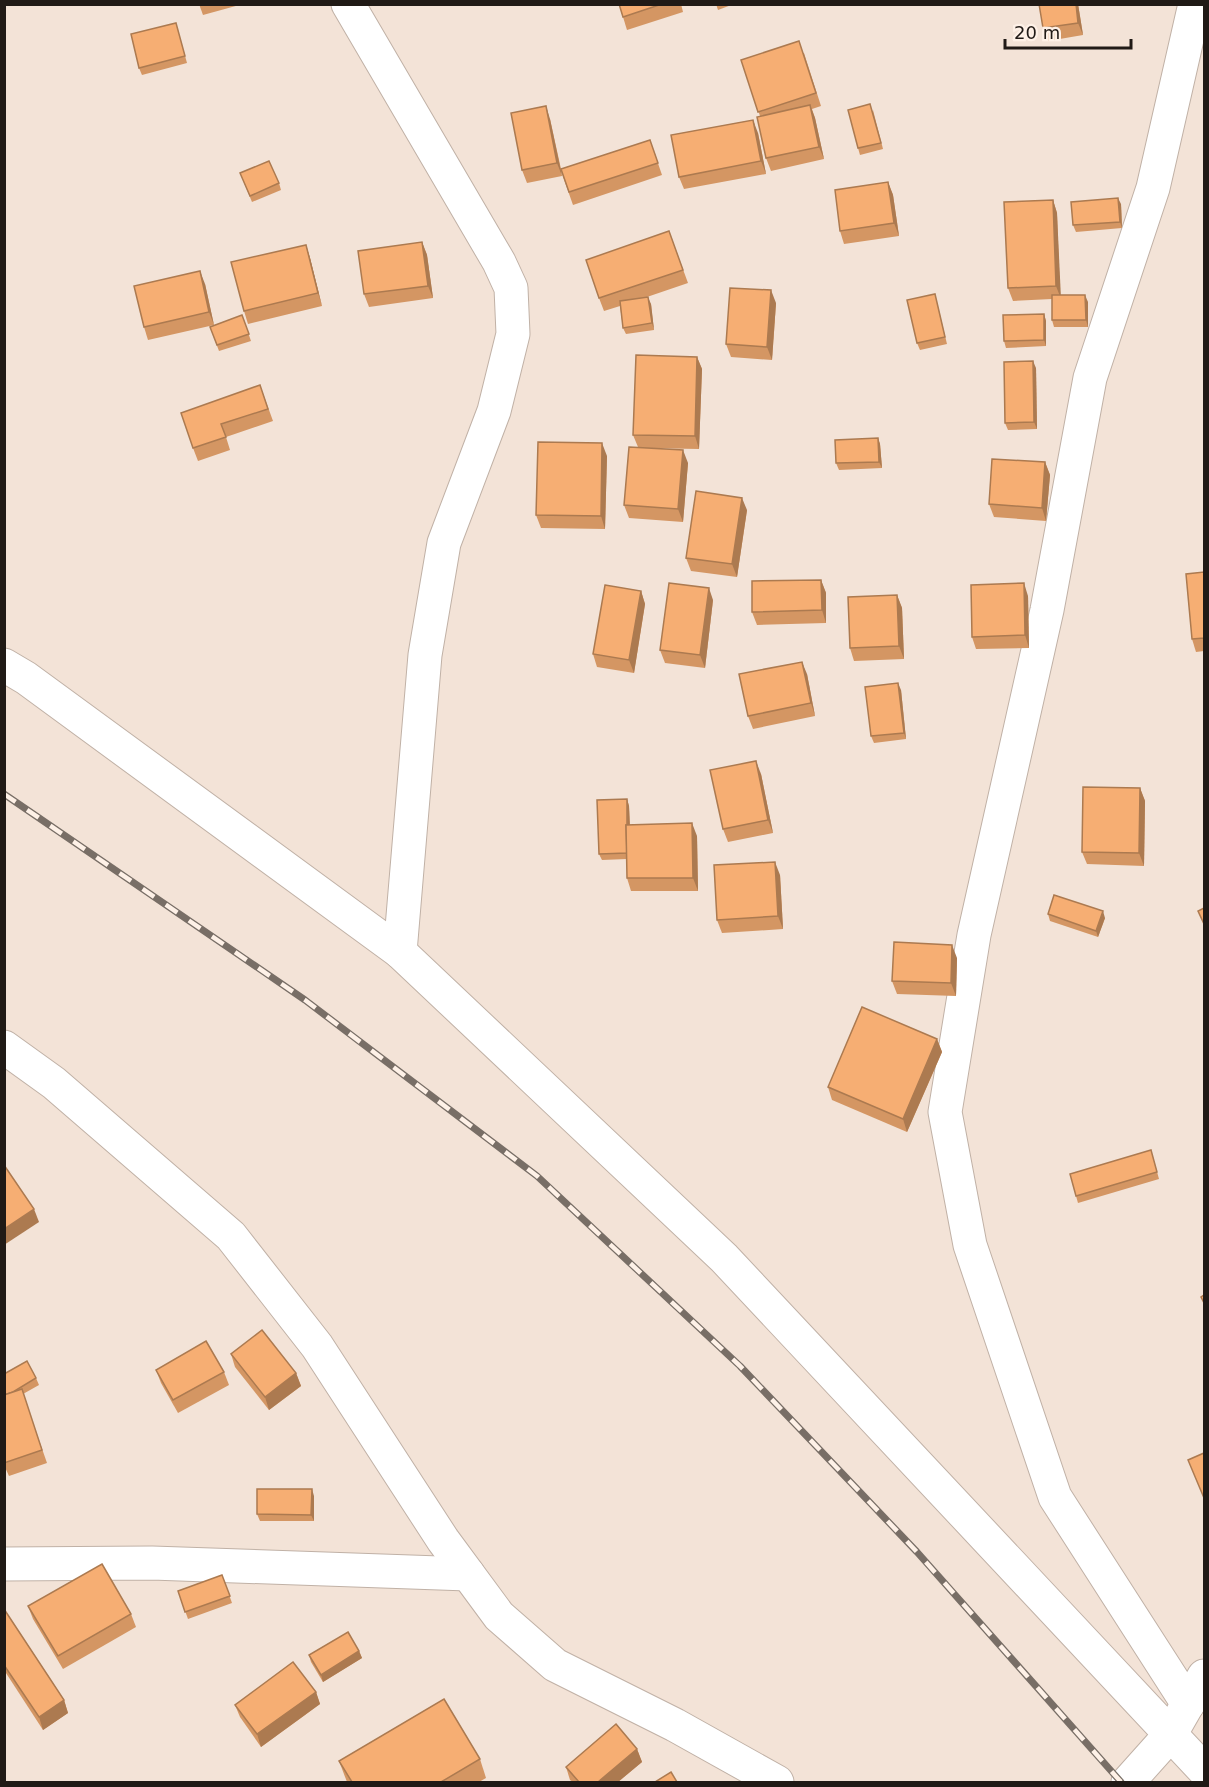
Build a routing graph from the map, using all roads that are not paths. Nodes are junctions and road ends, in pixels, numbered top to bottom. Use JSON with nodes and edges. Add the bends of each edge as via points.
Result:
{"nodes":[{"id":1,"x":348,"y":4,"type":"edge"},
{"id":2,"x":1195,"y":4,"type":"edge"},
{"id":3,"x":4,"y":665,"type":"edge"},
{"id":4,"x":400,"y":952,"type":"junction"},
{"id":5,"x":4,"y":1047,"type":"edge"},
{"id":6,"x":4,"y":1564,"type":"edge"},
{"id":7,"x":468,"y":1574,"type":"junction"},
{"id":8,"x":1196,"y":1690,"type":"edge"},
{"id":9,"x":1170,"y":1735,"type":"junction"},
{"id":10,"x":1204,"y":1770,"type":"edge"},
{"id":11,"x":777,"y":1782,"type":"edge"},
{"id":12,"x":1128,"y":1782,"type":"edge"}],
"edges":[{"from":1,"to":4,"type":"street","via":[[511,288],[513,334],[494,411],[444,543],[425,655]]},
{"from":2,"to":8,"type":"street","via":[[1153,188],[1090,378],[1047,610],[974,935],[945,1112],[970,1245],[1055,1497]]},
{"from":3,"to":4,"type":"street"},
{"from":4,"to":9,"type":"street","via":[[724,1257]]},
{"from":5,"to":7,"type":"street","via":[[54,1083],[231,1236],[317,1346]]},
{"from":6,"to":7,"type":"street","via":[[152,1563]]},
{"from":7,"to":11,"type":"street","via":[[499,1616],[555,1665]]},
{"from":8,"to":9,"type":"street"},
{"from":9,"to":10,"type":"street"},
{"from":9,"to":12,"type":"street"}]}
